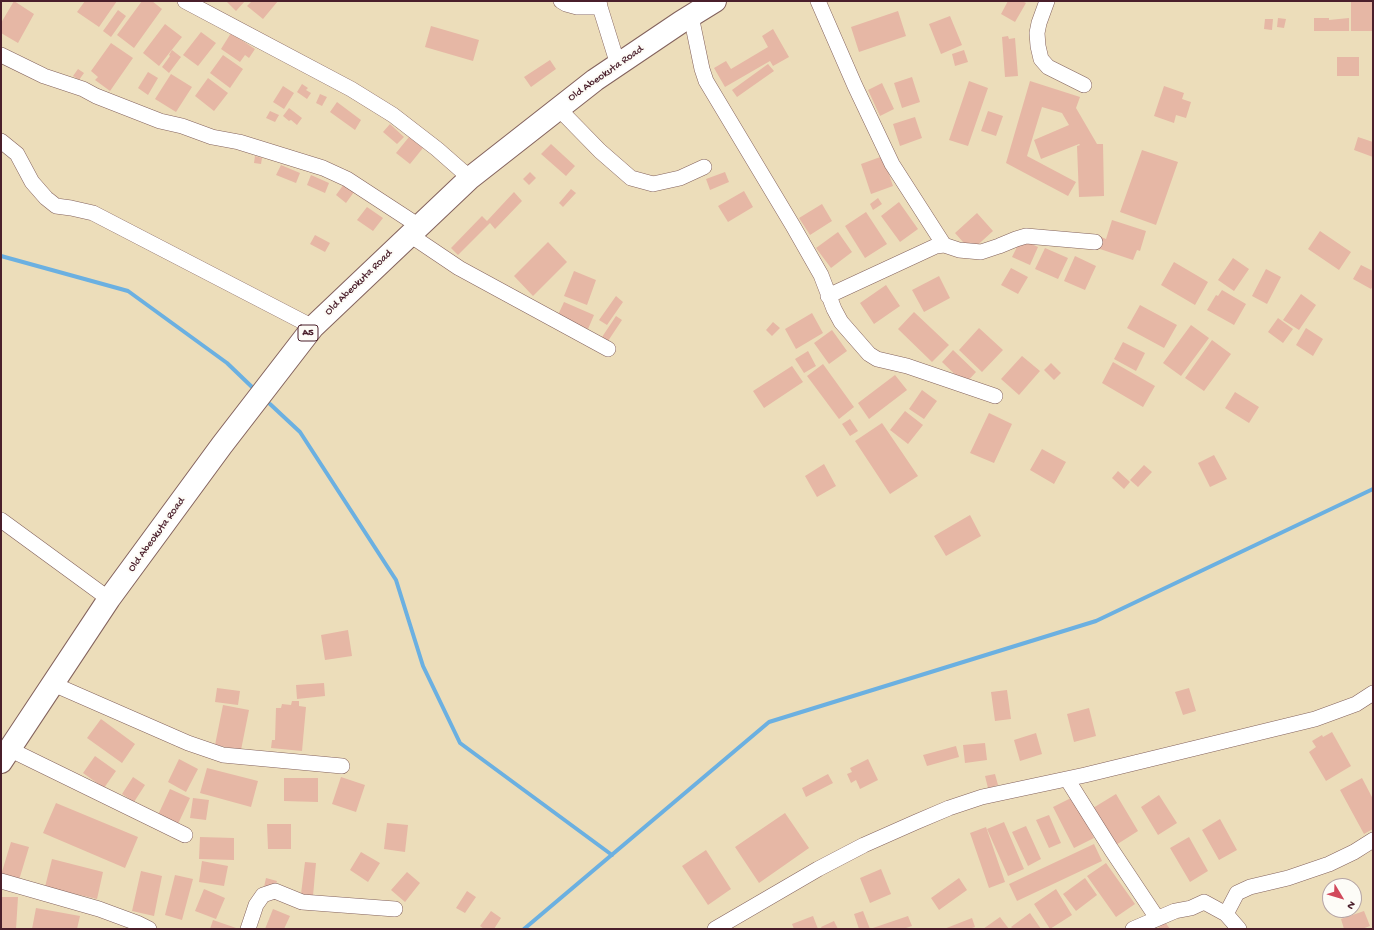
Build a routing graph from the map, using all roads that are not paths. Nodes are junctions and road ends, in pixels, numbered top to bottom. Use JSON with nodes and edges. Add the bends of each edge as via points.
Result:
{"nodes":[{"id":1,"x":185,"y":1,"type":"edge"},
{"id":2,"x":561,"y":1,"type":"edge"},
{"id":3,"x":715,"y":1,"type":"edge"},
{"id":4,"x":818,"y":1,"type":"edge"},
{"id":5,"x":1047,"y":1,"type":"edge"},
{"id":6,"x":600,"y":4,"type":"edge"},
{"id":7,"x":691,"y":16,"type":"junction"},
{"id":8,"x":1,"y":55,"type":"edge"},
{"id":9,"x":618,"y":65,"type":"junction"},
{"id":10,"x":1084,"y":85,"type":"dead end"},
{"id":11,"x":558,"y":108,"type":"junction"},
{"id":12,"x":1,"y":141,"type":"edge"},
{"id":13,"x":704,"y":167,"type":"dead end"},
{"id":14,"x":470,"y":178,"type":"junction"},
{"id":15,"x":415,"y":230,"type":"junction"},
{"id":16,"x":1095,"y":242,"type":"dead end"},
{"id":17,"x":944,"y":245,"type":"junction"},
{"id":18,"x":828,"y":296,"type":"junction"},
{"id":19,"x":313,"y":327,"type":"junction"},
{"id":20,"x":608,"y":349,"type":"dead end"},
{"id":21,"x":995,"y":396,"type":"dead end"},
{"id":22,"x":1,"y":520,"type":"edge"},
{"id":23,"x":109,"y":599,"type":"junction"},
{"id":24,"x":53,"y":684,"type":"junction"},
{"id":25,"x":1373,"y":693,"type":"edge"},
{"id":26,"x":5,"y":755,"type":"edge"},
{"id":27,"x":342,"y":766,"type":"dead end"},
{"id":28,"x":1067,"y":779,"type":"junction"},
{"id":29,"x":185,"y":835,"type":"dead end"},
{"id":30,"x":1373,"y":840,"type":"edge"},
{"id":31,"x":1,"y":881,"type":"edge"},
{"id":32,"x":396,"y":909,"type":"dead end"},
{"id":33,"x":1226,"y":914,"type":"junction"},
{"id":34,"x":1157,"y":918,"type":"junction"},
{"id":35,"x":149,"y":929,"type":"edge"},
{"id":36,"x":248,"y":929,"type":"edge"},
{"id":37,"x":715,"y":929,"type":"edge"},
{"id":38,"x":1133,"y":929,"type":"edge"},
{"id":39,"x":1239,"y":929,"type":"edge"}],
"edges":[{"from":1,"to":14,"type":"street","via":[[351,89],[393,115]]},
{"from":2,"to":6,"type":"street","via":[[578,7]]},
{"from":3,"to":7,"type":"highway","name":"Old Abeokuta Road","number":"A5"},
{"from":4,"to":17,"type":"street","via":[[892,164]]},
{"from":5,"to":10,"type":"street","via":[[1037,33],[1041,59],[1048,67]]},
{"from":6,"to":9,"type":"street"},
{"from":7,"to":9,"type":"highway","name":"Old Abeokuta Road","number":"A5"},
{"from":7,"to":18,"type":"street","via":[[706,81],[794,226],[821,274]]},
{"from":8,"to":15,"type":"street","via":[[44,76],[160,121],[323,168],[347,179]]},
{"from":9,"to":11,"type":"highway","name":"Old Abeokuta Road","number":"A5"},
{"from":11,"to":13,"type":"street","via":[[600,152],[631,178],[653,184],[680,178]]},
{"from":11,"to":14,"type":"highway","name":"Old Abeokuta Road","number":"A5"},
{"from":12,"to":19,"type":"street","via":[[17,154],[32,182],[56,206],[94,213]]},
{"from":14,"to":15,"type":"highway","name":"Old Abeokuta Road","number":"A5"},
{"from":15,"to":19,"type":"highway","name":"Old Abeokuta Road","number":"A5"},
{"from":15,"to":20,"type":"street","via":[[459,268]]},
{"from":16,"to":17,"type":"street","via":[[1026,236],[981,252],[959,250]]},
{"from":17,"to":18,"type":"street","via":[[936,246]]},
{"from":18,"to":21,"type":"street","via":[[841,322],[869,354],[877,359],[907,366]]},
{"from":19,"to":23,"type":"highway","name":"Old Abeokuta Road","number":"A5"},
{"from":22,"to":23,"type":"street"},
{"from":23,"to":24,"type":"highway","name":"Old Abeokuta Road","number":"A5"},
{"from":24,"to":26,"type":"highway","name":"Old Abeokuta Road","number":"A5"},
{"from":24,"to":27,"type":"street","via":[[188,743],[223,755]]},
{"from":25,"to":28,"type":"street","via":[[1356,704],[1315,719]]},
{"from":26,"to":29,"type":"street"},
{"from":28,"to":34,"type":"street"},
{"from":28,"to":37,"type":"street","via":[[982,797],[916,822],[864,845]]},
{"from":30,"to":33,"type":"street","via":[[1330,864],[1237,893]]},
{"from":31,"to":35,"type":"street","via":[[99,909]]},
{"from":32,"to":36,"type":"street","via":[[302,902],[275,891],[263,895],[256,905]]},
{"from":33,"to":34,"type":"street","via":[[1204,902]]},
{"from":33,"to":39,"type":"street"},
{"from":34,"to":38,"type":"street"}]}
